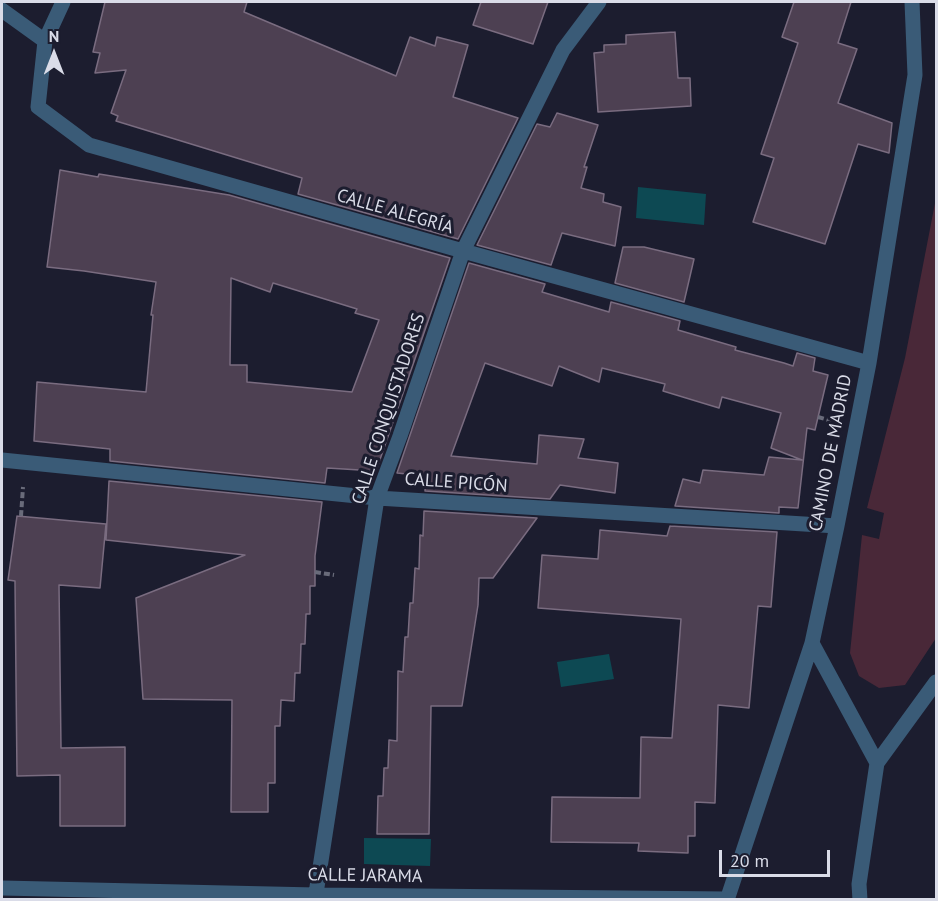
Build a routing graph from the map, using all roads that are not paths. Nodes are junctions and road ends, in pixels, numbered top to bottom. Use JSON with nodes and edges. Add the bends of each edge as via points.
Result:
{"nodes":[{"id":1,"x":10,"y":2,"type":"edge"},
{"id":2,"x":63,"y":2,"type":"edge"},
{"id":3,"x":599,"y":2,"type":"edge"},
{"id":4,"x":912,"y":2,"type":"edge"},
{"id":5,"x":2,"y":8,"type":"edge"},
{"id":6,"x":45,"y":41,"type":"junction"},
{"id":7,"x":463,"y":252,"type":"junction"},
{"id":8,"x":869,"y":363,"type":"junction"},
{"id":9,"x":2,"y":460,"type":"edge"},
{"id":10,"x":377,"y":498,"type":"junction"},
{"id":11,"x":837,"y":526,"type":"junction"},
{"id":12,"x":812,"y":643,"type":"junction"},
{"id":13,"x":936,"y":682,"type":"edge"},
{"id":14,"x":877,"y":763,"type":"junction"},
{"id":15,"x":2,"y":888,"type":"edge"},
{"id":16,"x":316,"y":897,"type":"edge"},
{"id":17,"x":728,"y":899,"type":"edge"},
{"id":18,"x":860,"y":900,"type":"edge"}],
"edges":[{"from":1,"to":5,"type":"street"},
{"from":2,"to":6,"type":"street"},
{"from":3,"to":7,"type":"street","name":"CALLE CONQUISTADORES","via":[[563,50]]},
{"from":4,"to":8,"type":"street","name":"CAMINO DE MADRID","via":[[915,75]]},
{"from":5,"to":6,"type":"street"},
{"from":6,"to":7,"type":"street","name":"CALLE ALEGRÍA","via":[[38,107],[89,145]]},
{"from":7,"to":8,"type":"street","name":"CALLE ALEGRÍA"},
{"from":7,"to":10,"type":"street","name":"CALLE CONQUISTADORES"},
{"from":8,"to":11,"type":"street","name":"CAMINO DE MADRID"},
{"from":9,"to":10,"type":"street","name":"CALLE PICÓN"},
{"from":10,"to":11,"type":"street","name":"CALLE PICÓN"},
{"from":10,"to":16,"type":"street","name":"CALLE CONQUISTADORES"},
{"from":11,"to":12,"type":"street","name":"CAMINO DE MADRID"},
{"from":12,"to":14,"type":"street"},
{"from":12,"to":17,"type":"street","name":"CAMINO DE MADRID"},
{"from":13,"to":14,"type":"street"},
{"from":14,"to":18,"type":"street"},
{"from":15,"to":16,"type":"street","name":"CALLE JARAMA"},
{"from":16,"to":17,"type":"street","name":"CALLE JARAMA"}]}
